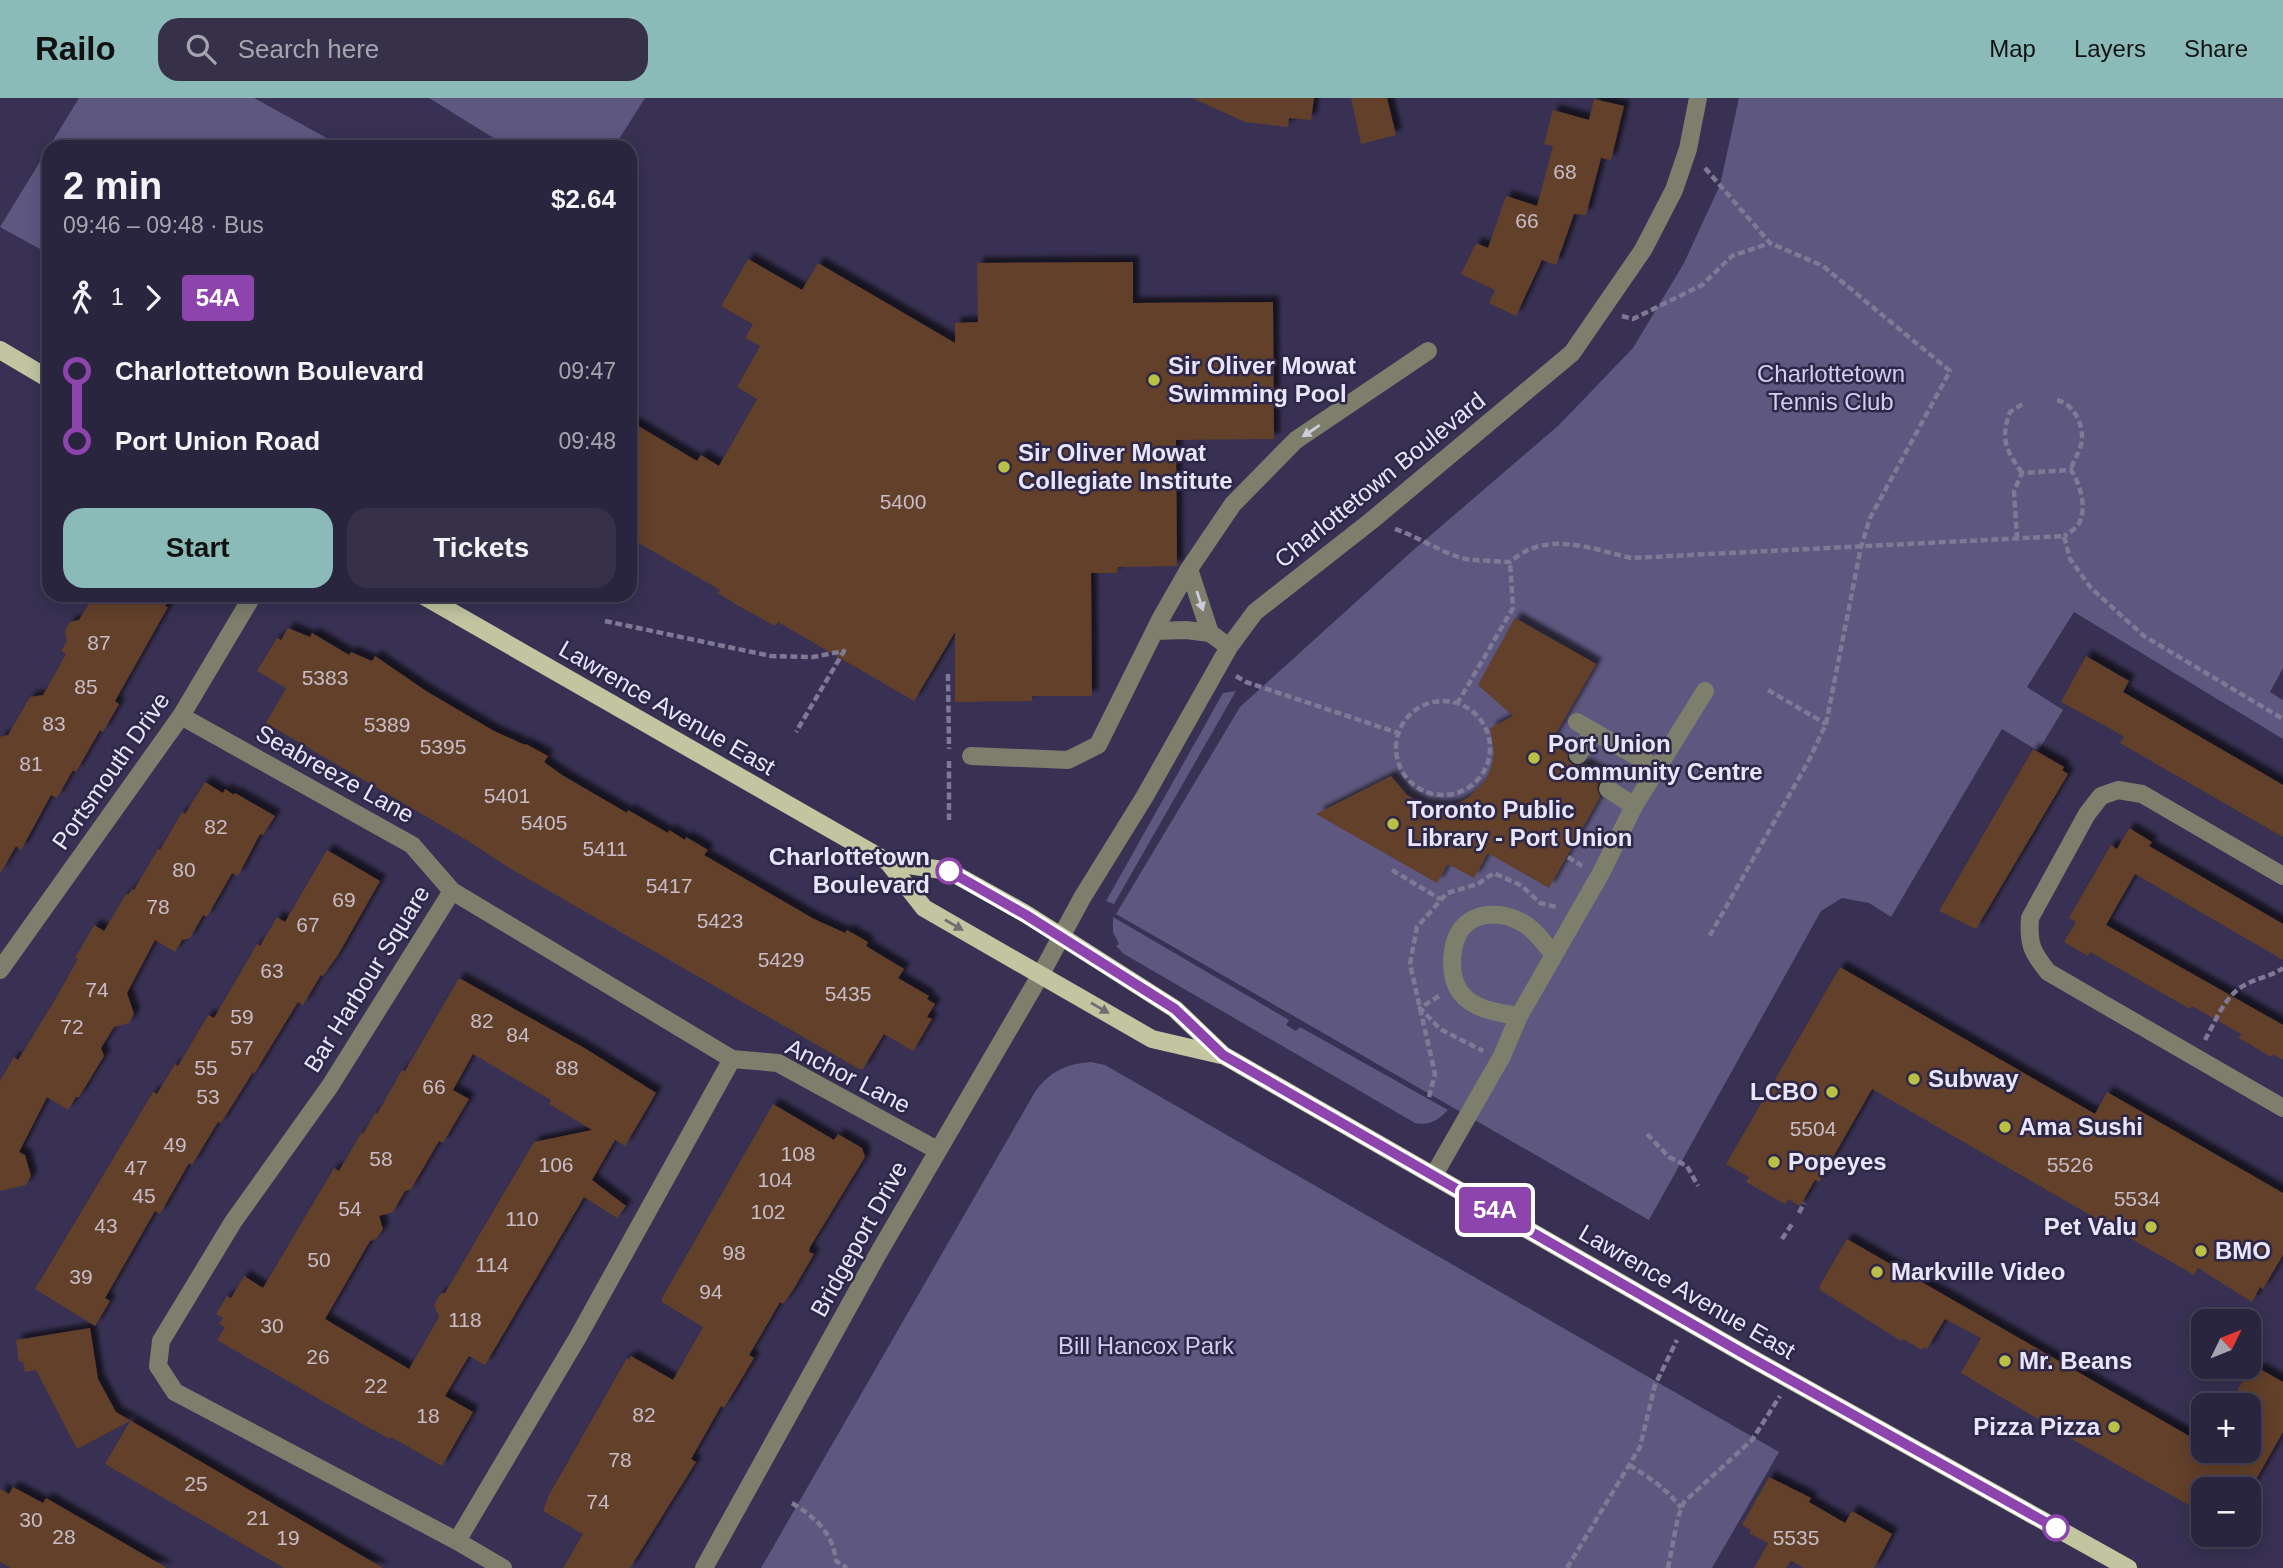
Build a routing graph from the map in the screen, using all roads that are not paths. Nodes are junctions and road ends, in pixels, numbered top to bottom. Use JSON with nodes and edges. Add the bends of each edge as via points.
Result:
{"nodes":[{"id":1,"x":1698,"y":98,"type":"edge"},
{"id":2,"x":0,"y":350,"type":"edge"},
{"id":3,"x":1428,"y":351,"type":"dead end"},
{"id":4,"x":42,"y":375,"type":"edge"},
{"id":5,"x":1189,"y":569,"type":"junction"},
{"id":6,"x":249,"y":602,"type":"edge"},
{"id":7,"x":434,"y":602,"type":"edge"},
{"id":8,"x":1155,"y":631,"type":"junction"},
{"id":9,"x":1210,"y":633,"type":"junction"},
{"id":10,"x":1229,"y":647,"type":"junction"},
{"id":11,"x":1705,"y":691,"type":"dead end"},
{"id":12,"x":181,"y":716,"type":"junction"},
{"id":13,"x":1577,"y":722,"type":"dead end"},
{"id":14,"x":1593,"y":731,"type":"junction"},
{"id":15,"x":1578,"y":755,"type":"dead end"},
{"id":16,"x":971,"y":756,"type":"dead end"},
{"id":17,"x":1657,"y":768,"type":"junction"},
{"id":18,"x":1608,"y":789,"type":"dead end"},
{"id":19,"x":1634,"y":806,"type":"junction"},
{"id":20,"x":888,"y":862,"type":"junction"},
{"id":21,"x":2283,"y":876,"type":"edge"},
{"id":22,"x":452,"y":891,"type":"junction"},
{"id":23,"x":1060,"y":937,"type":"junction"},
{"id":24,"x":1553,"y":954,"type":"junction"},
{"id":25,"x":0,"y":970,"type":"edge"},
{"id":26,"x":1041,"y":974,"type":"junction"},
{"id":27,"x":1519,"y":1016,"type":"junction"},
{"id":28,"x":1223,"y":1055,"type":"junction"},
{"id":29,"x":732,"y":1059,"type":"junction"},
{"id":30,"x":2283,"y":1108,"type":"edge"},
{"id":31,"x":937,"y":1150,"type":"junction"},
{"id":32,"x":1434,"y":1175,"type":"junction"},
{"id":33,"x":457,"y":1541,"type":"junction"},
{"id":34,"x":503,"y":1568,"type":"edge"},
{"id":35,"x":704,"y":1568,"type":"edge"},
{"id":36,"x":2128,"y":1568,"type":"edge"}],
"edges":[{"from":1,"to":10,"type":"street","name":"Charlottetown Boulevard","via":[[1674,190],[1643,250],[1572,353],[1255,612]]},
{"from":2,"to":4,"type":"main road"},
{"from":3,"to":5,"type":"street","one_way":true,"via":[[1296,440],[1233,504]]},
{"from":5,"to":8,"type":"street"},
{"from":5,"to":9,"type":"street","one_way":true},
{"from":6,"to":12,"type":"street","name":"Portsmouth Drive"},
{"from":7,"to":20,"type":"main road","name":"Lawrence Avenue East"},
{"from":8,"to":9,"type":"street"},
{"from":8,"to":16,"type":"street","via":[[1098,745],[1068,760]]},
{"from":9,"to":10,"type":"street"},
{"from":10,"to":23,"type":"street","name":"Charlottetown Boulevard"},
{"from":11,"to":17,"type":"street"},
{"from":12,"to":22,"type":"street","name":"Seabreeze Lane","via":[[412,845]]},
{"from":12,"to":25,"type":"street","name":"Portsmouth Drive"},
{"from":13,"to":14,"type":"street"},
{"from":14,"to":15,"type":"street"},
{"from":14,"to":17,"type":"street"},
{"from":17,"to":19,"type":"street"},
{"from":18,"to":19,"type":"street"},
{"from":19,"to":24,"type":"street"},
{"from":20,"to":23,"type":"main road","name":"Lawrence Avenue East","via":[[949,871]]},
{"from":20,"to":26,"type":"main road","name":"Lawrence Avenue East","one_way":true,"via":[[924,908]]},
{"from":21,"to":30,"type":"street","via":[[2142,794],[2118,790],[2101,796],[2087,814],[2030,918],[2028,937],[2048,972]]},
{"from":22,"to":29,"type":"street","name":"Bar Harbour Square"},
{"from":22,"to":33,"type":"street","name":"Bar Harbour Square","via":[[330,1086],[233,1222],[161,1341],[158,1366],[174,1392]]},
{"from":23,"to":26,"type":"street","name":"Bridgeport Drive"},
{"from":23,"to":28,"type":"main road","name":"Lawrence Avenue East","via":[[1175,1009]]},
{"from":24,"to":27,"type":"street"},
{"from":24,"to":27,"type":"street","via":[[1524,924],[1500,914],[1479,915],[1464,924],[1454,943],[1450,968],[1461,993],[1476,1005]]},
{"from":26,"to":28,"type":"main road","name":"Lawrence Avenue East","one_way":true,"via":[[1153,1039]]},
{"from":26,"to":31,"type":"street","name":"Bridgeport Drive"},
{"from":27,"to":32,"type":"street","via":[[1502,1056]]},
{"from":28,"to":32,"type":"main road","name":"Lawrence Avenue East"},
{"from":29,"to":31,"type":"street","name":"Anchor Lane","via":[[778,1063]]},
{"from":29,"to":33,"type":"street","via":[[578,1337]]},
{"from":31,"to":35,"type":"street","name":"Bridgeport Drive"},
{"from":32,"to":36,"type":"main road","name":"Lawrence Avenue East"},
{"from":33,"to":34,"type":"street","name":"Bar Harbour Square"}]}
